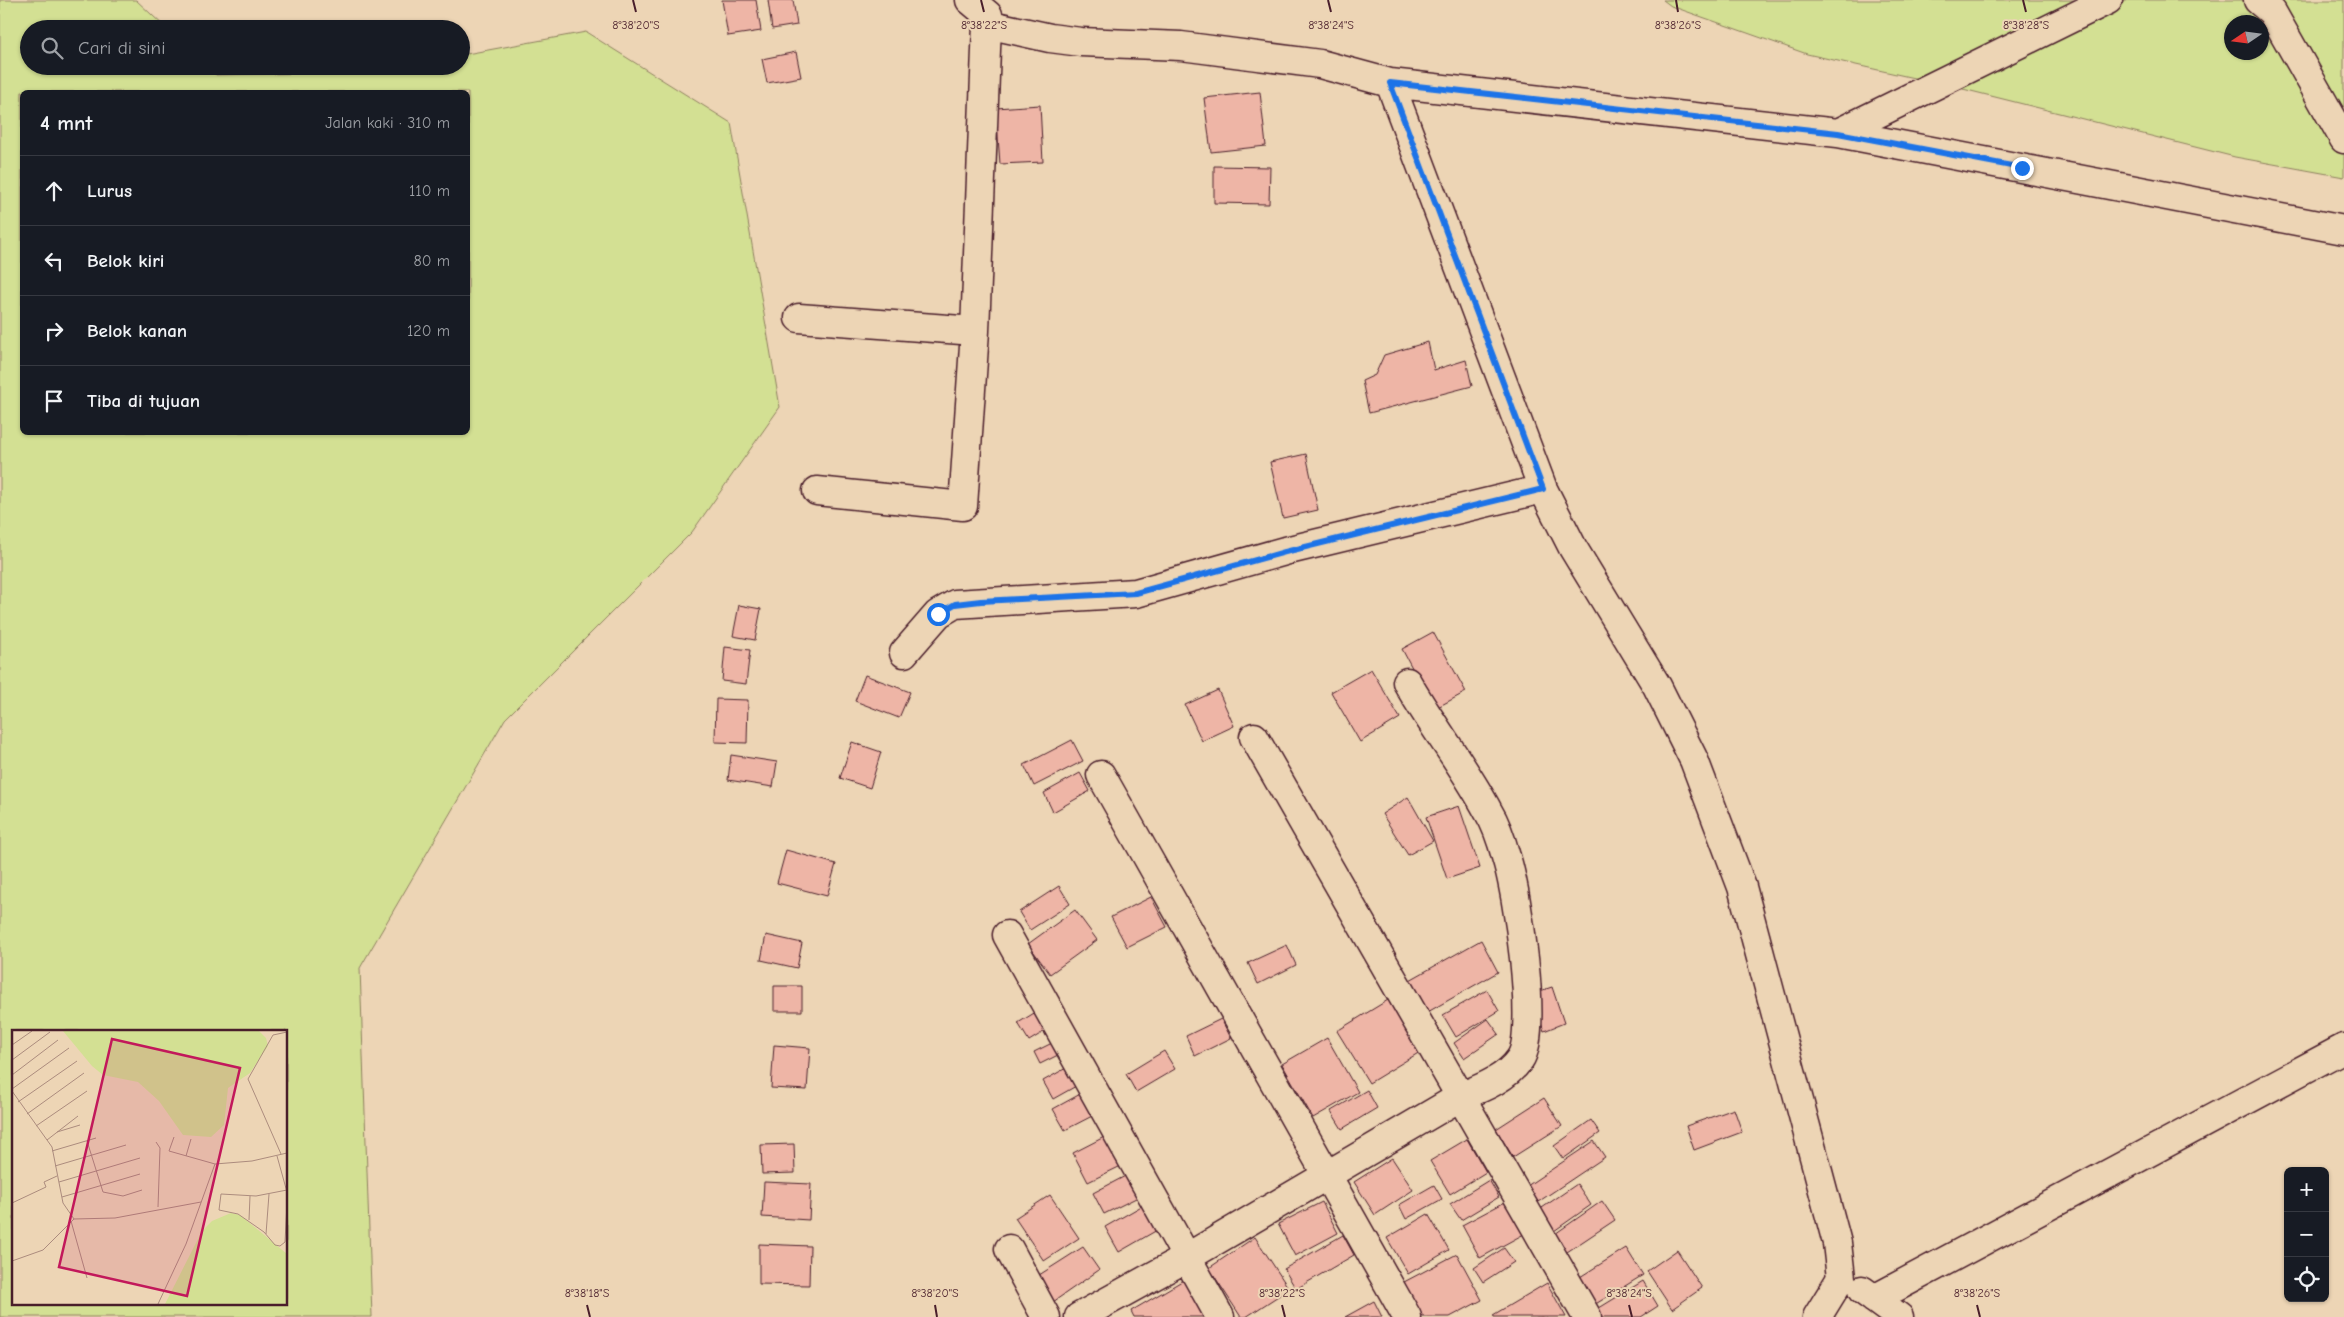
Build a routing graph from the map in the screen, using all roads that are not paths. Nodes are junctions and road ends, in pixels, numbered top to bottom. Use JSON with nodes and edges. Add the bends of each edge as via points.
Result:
{"nodes":[{"id":1,"x":970,"y":0,"type":"edge"},
{"id":2,"x":2108,"y":0,"type":"edge"},
{"id":3,"x":2258,"y":0,"type":"edge"},
{"id":4,"x":986,"y":24,"type":"junction"},
{"id":5,"x":1390,"y":83,"type":"junction"},
{"id":6,"x":1838,"y":133,"type":"junction"},
{"id":7,"x":2344,"y":139,"type":"edge"},
{"id":8,"x":2344,"y":230,"type":"edge"},
{"id":9,"x":799,"y":318,"type":"dead end"},
{"id":10,"x":976,"y":330,"type":"junction"},
{"id":11,"x":1543,"y":489,"type":"junction"},
{"id":12,"x":817,"y":491,"type":"dead end"},
{"id":13,"x":904,"y":653,"type":"dead end"},
{"id":14,"x":1407,"y":682,"type":"dead end"},
{"id":15,"x":1254,"y":737,"type":"dead end"},
{"id":16,"x":1100,"y":775,"type":"dead end"},
{"id":17,"x":1007,"y":935,"type":"dead end"},
{"id":18,"x":2344,"y":1048,"type":"edge"},
{"id":19,"x":1460,"y":1097,"type":"junction"},
{"id":20,"x":1326,"y":1176,"type":"junction"},
{"id":21,"x":1009,"y":1249,"type":"dead end"},
{"id":22,"x":1186,"y":1258,"type":"junction"},
{"id":23,"x":1841,"y":1278,"type":"junction"},
{"id":24,"x":1874,"y":1299,"type":"junction"},
{"id":25,"x":1046,"y":1317,"type":"edge"},
{"id":26,"x":1079,"y":1317,"type":"edge"},
{"id":27,"x":1220,"y":1317,"type":"edge"},
{"id":28,"x":1407,"y":1317,"type":"edge"},
{"id":29,"x":1587,"y":1317,"type":"edge"},
{"id":30,"x":1817,"y":1317,"type":"edge"},
{"id":31,"x":1899,"y":1317,"type":"edge"}],
"edges":[{"from":1,"to":4,"type":"street","via":[[988,15]]},
{"from":2,"to":6,"type":"street"},
{"from":3,"to":7,"type":"street","via":[[2272,12]]},
{"from":4,"to":5,"type":"street","via":[[1082,42],[1181,46],[1320,64]]},
{"from":4,"to":10,"type":"street"},
{"from":5,"to":6,"type":"street"},
{"from":5,"to":11,"type":"street"},
{"from":6,"to":8,"type":"street"},
{"from":9,"to":10,"type":"street"},
{"from":10,"to":12,"type":"street","via":[[963,506]]},
{"from":11,"to":13,"type":"street","via":[[1285,552],[1136,593],[955,604],[938,614]]},
{"from":11,"to":23,"type":"street","via":[[1574,548],[1657,686],[1686,743],[1738,878],[1837,1243]]},
{"from":14,"to":19,"type":"street","via":[[1489,811],[1507,858],[1520,922],[1528,1016],[1527,1042],[1521,1058],[1507,1073]]},
{"from":15,"to":19,"type":"street"},
{"from":16,"to":20,"type":"street"},
{"from":17,"to":22,"type":"street"},
{"from":18,"to":24,"type":"street"},
{"from":19,"to":20,"type":"street"},
{"from":19,"to":29,"type":"street"},
{"from":20,"to":22,"type":"street"},
{"from":20,"to":28,"type":"street"},
{"from":21,"to":25,"type":"street"},
{"from":22,"to":26,"type":"street"},
{"from":22,"to":27,"type":"street"},
{"from":23,"to":24,"type":"street"},
{"from":23,"to":30,"type":"street"},
{"from":24,"to":31,"type":"street"}]}
